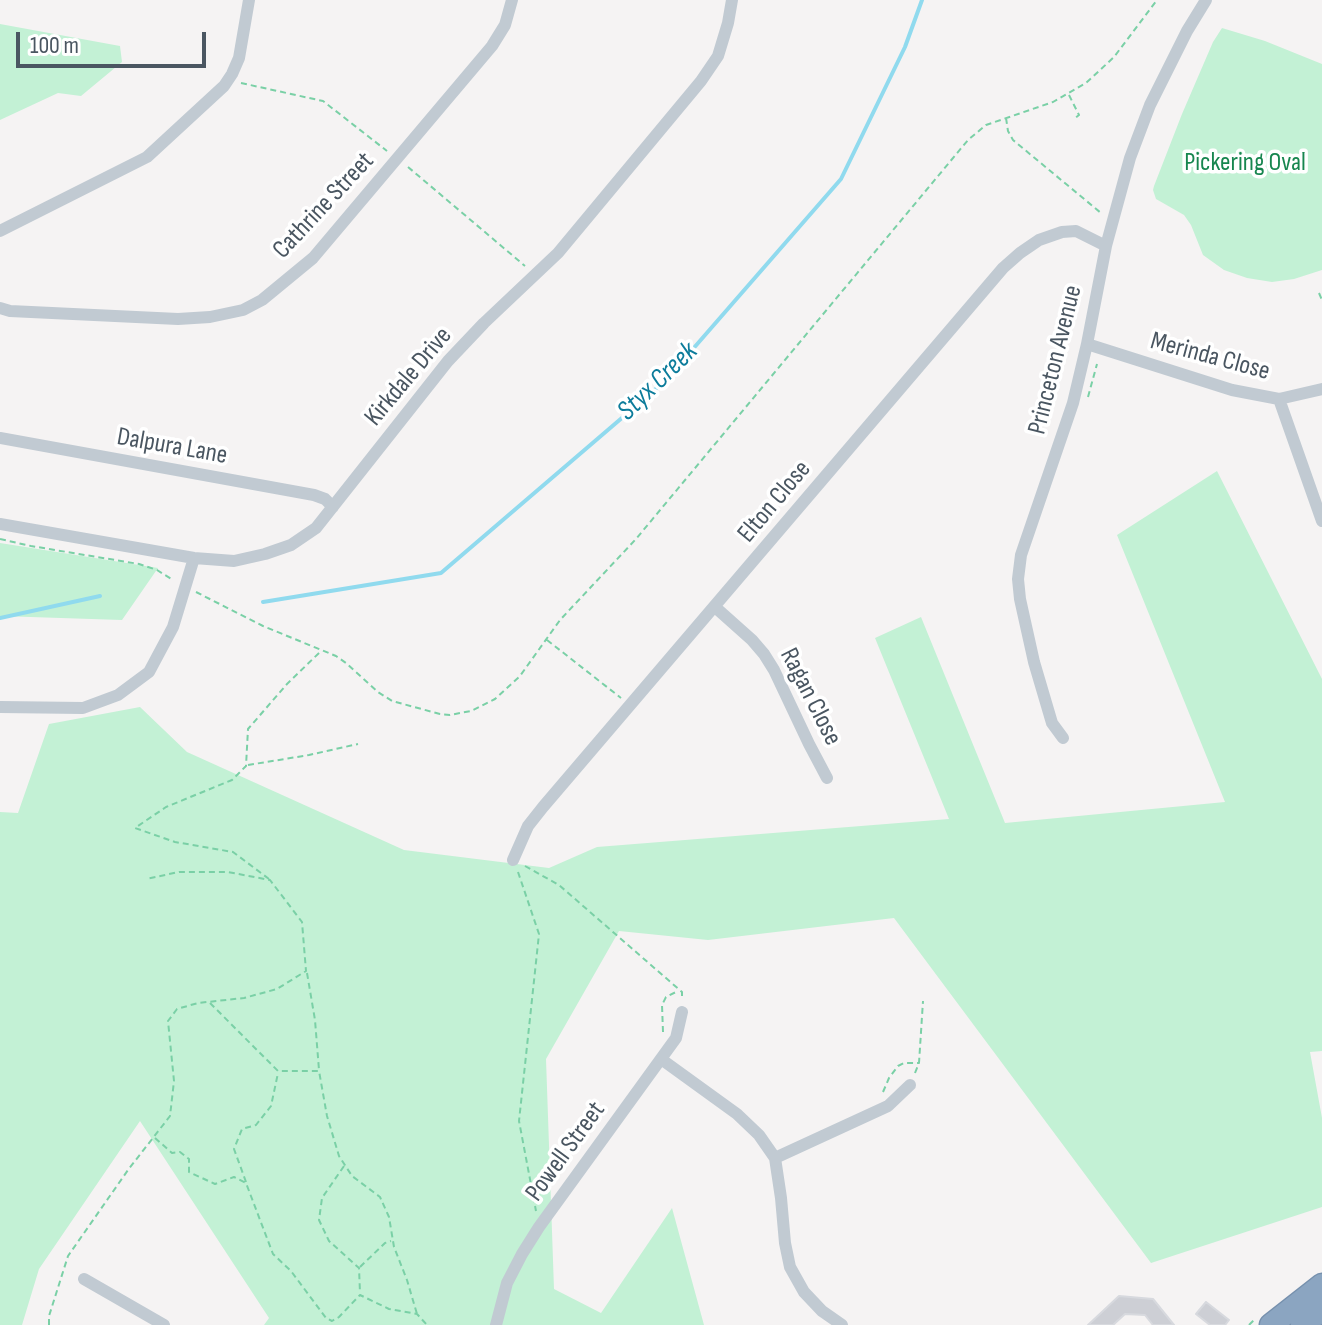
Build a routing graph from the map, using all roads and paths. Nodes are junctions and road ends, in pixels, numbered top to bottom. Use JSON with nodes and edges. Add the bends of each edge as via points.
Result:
{"nodes":[{"id":1,"x":249,"y":0,"type":"edge"},
{"id":2,"x":512,"y":0,"type":"edge"},
{"id":3,"x":732,"y":0,"type":"edge"},
{"id":4,"x":1157,"y":0,"type":"edge"},
{"id":5,"x":1206,"y":0,"type":"edge"},
{"id":6,"x":228,"y":80,"type":"junction"},
{"id":7,"x":1069,"y":95,"type":"junction"},
{"id":8,"x":1006,"y":117,"type":"junction"},
{"id":9,"x":1074,"y":119,"type":"dead end"},
{"id":10,"x":398,"y":158,"type":"junction"},
{"id":11,"x":1100,"y":212,"type":"dead end"},
{"id":12,"x":0,"y":231,"type":"edge"},
{"id":13,"x":1106,"y":246,"type":"junction"},
{"id":14,"x":536,"y":275,"type":"junction"},
{"id":15,"x":1319,"y":293,"type":"dead end"},
{"id":16,"x":1322,"y":300,"type":"edge"},
{"id":17,"x":0,"y":308,"type":"edge"},
{"id":18,"x":1087,"y":344,"type":"junction"},
{"id":19,"x":1097,"y":364,"type":"dead end"},
{"id":20,"x":1322,"y":389,"type":"edge"},
{"id":21,"x":1089,"y":397,"type":"dead end"},
{"id":22,"x":1279,"y":399,"type":"junction"},
{"id":23,"x":0,"y":438,"type":"edge"},
{"id":24,"x":333,"y":507,"type":"junction"},
{"id":25,"x":1322,"y":521,"type":"edge"},
{"id":26,"x":0,"y":524,"type":"edge"},
{"id":27,"x":0,"y":539,"type":"edge"},
{"id":28,"x":194,"y":558,"type":"junction"},
{"id":29,"x":176,"y":582,"type":"dead end"},
{"id":30,"x":194,"y":591,"type":"dead end"},
{"id":31,"x":715,"y":607,"type":"junction"},
{"id":32,"x":546,"y":639,"type":"junction"},
{"id":33,"x":322,"y":651,"type":"junction"},
{"id":34,"x":622,"y":699,"type":"dead end"},
{"id":35,"x":0,"y":707,"type":"edge"},
{"id":36,"x":1063,"y":738,"type":"dead end"},
{"id":37,"x":358,"y":744,"type":"dead end"},
{"id":38,"x":246,"y":766,"type":"junction"},
{"id":39,"x":827,"y":778,"type":"dead end"},
{"id":40,"x":513,"y":860,"type":"junction"},
{"id":41,"x":146,"y":879,"type":"dead end"},
{"id":42,"x":270,"y":880,"type":"junction"},
{"id":43,"x":306,"y":971,"type":"junction"},
{"id":44,"x":679,"y":990,"type":"junction"},
{"id":45,"x":923,"y":1001,"type":"dead end"},
{"id":46,"x":210,"y":1002,"type":"junction"},
{"id":47,"x":682,"y":1012,"type":"joint"},
{"id":48,"x":663,"y":1034,"type":"dead end"},
{"id":49,"x":661,"y":1059,"type":"junction"},
{"id":50,"x":919,"y":1063,"type":"junction"},
{"id":51,"x":278,"y":1071,"type":"junction"},
{"id":52,"x":319,"y":1071,"type":"junction"},
{"id":53,"x":910,"y":1085,"type":"joint"},
{"id":54,"x":881,"y":1095,"type":"dead end"},
{"id":55,"x":154,"y":1137,"type":"junction"},
{"id":56,"x":775,"y":1158,"type":"junction"},
{"id":57,"x":345,"y":1165,"type":"junction"},
{"id":58,"x":246,"y":1183,"type":"junction"},
{"id":59,"x":539,"y":1227,"type":"junction"},
{"id":60,"x":393,"y":1240,"type":"junction"},
{"id":61,"x":359,"y":1268,"type":"junction"},
{"id":62,"x":84,"y":1279,"type":"dead end"},
{"id":63,"x":1322,"y":1285,"type":"edge"},
{"id":64,"x":360,"y":1295,"type":"junction"},
{"id":65,"x":1322,"y":1310,"type":"edge"},
{"id":66,"x":417,"y":1314,"type":"junction"},
{"id":67,"x":146,"y":1321,"type":"edge"},
{"id":68,"x":49,"y":1325,"type":"edge"},
{"id":69,"x":164,"y":1325,"type":"edge"},
{"id":70,"x":427,"y":1325,"type":"edge"},
{"id":71,"x":496,"y":1325,"type":"edge"},
{"id":72,"x":842,"y":1325,"type":"edge"},
{"id":73,"x":1271,"y":1325,"type":"edge"},
{"id":74,"x":1302,"y":1325,"type":"edge"}],
"edges":[{"from":1,"to":6,"type":"street","via":[[239,58]]},
{"from":2,"to":10,"type":"street","name":"Cathrine Street","via":[[492,46]]},
{"from":3,"to":14,"type":"street","name":"Kirkdale Drive","via":[[718,56],[701,81]]},
{"from":4,"to":7,"type":"path","via":[[1106,67]]},
{"from":5,"to":13,"type":"street","name":"Princeton Avenue","via":[[1150,105]]},
{"from":6,"to":10,"type":"path","via":[[323,101]]},
{"from":6,"to":12,"type":"street","via":[[147,157]]},
{"from":7,"to":8,"type":"path"},
{"from":7,"to":9,"type":"path","via":[[1079,115]]},
{"from":8,"to":11,"type":"path","via":[[1013,140]]},
{"from":8,"to":32,"type":"path","via":[[968,140],[636,539]]},
{"from":10,"to":14,"type":"path"},
{"from":10,"to":17,"type":"street","name":"Cathrine Street","via":[[313,258],[243,310],[178,319]]},
{"from":13,"to":18,"type":"street","name":"Princeton Avenue"},
{"from":13,"to":31,"type":"street","name":"Elton Close","via":[[1076,231],[1062,232],[1039,240],[1003,268]]},
{"from":14,"to":24,"type":"street","name":"Kirkdale Drive","via":[[448,361]]},
{"from":15,"to":16,"type":"path"},
{"from":18,"to":22,"type":"street","name":"Merinda Close","via":[[1232,390]]},
{"from":18,"to":36,"type":"street","name":"Princeton Avenue","via":[[1018,579],[1045,703]]},
{"from":19,"to":21,"type":"path"},
{"from":20,"to":22,"type":"street","name":"Merinda Close"},
{"from":22,"to":25,"type":"street"},
{"from":23,"to":24,"type":"street","name":"Dalpura Lane","via":[[314,495]]},
{"from":24,"to":28,"type":"street","name":"Kirkdale Drive","via":[[316,528],[278,550],[234,561]]},
{"from":26,"to":28,"type":"street","name":"Kirkdale Drive"},
{"from":27,"to":29,"type":"path","via":[[139,564]]},
{"from":28,"to":35,"type":"street","via":[[173,627],[149,672],[118,695],[83,708]]},
{"from":30,"to":33,"type":"path"},
{"from":31,"to":39,"type":"street","name":"Ragan Close","via":[[769,662]]},
{"from":31,"to":40,"type":"street","name":"Elton Close","via":[[543,807]]},
{"from":32,"to":33,"type":"path","via":[[502,694],[455,715],[388,699],[343,660]]},
{"from":32,"to":34,"type":"path"},
{"from":33,"to":38,"type":"path","via":[[248,729]]},
{"from":37,"to":38,"type":"path"},
{"from":38,"to":42,"type":"path","via":[[232,780],[166,807],[135,828],[175,842],[233,852]]},
{"from":40,"to":44,"type":"path","via":[[559,885]]},
{"from":40,"to":59,"type":"path","via":[[539,934],[519,1121]]},
{"from":41,"to":42,"type":"path","via":[[179,872],[228,872]]},
{"from":42,"to":43,"type":"path","via":[[302,922]]},
{"from":43,"to":46,"type":"path","via":[[277,989]]},
{"from":43,"to":52,"type":"path"},
{"from":44,"to":47,"type":"path"},
{"from":44,"to":48,"type":"path","via":[[662,1005]]},
{"from":45,"to":50,"type":"path"},
{"from":46,"to":51,"type":"path"},
{"from":46,"to":55,"type":"path","via":[[177,1009],[168,1021],[174,1081],[170,1116]]},
{"from":47,"to":49,"type":"street","name":"Powell Street","via":[[676,1038]]},
{"from":49,"to":56,"type":"street","via":[[737,1114]]},
{"from":49,"to":59,"type":"street","name":"Powell Street"},
{"from":50,"to":53,"type":"path"},
{"from":50,"to":54,"type":"path","via":[[898,1066]]},
{"from":51,"to":52,"type":"path"},
{"from":51,"to":58,"type":"path","via":[[271,1106],[256,1125],[242,1129],[234,1149]]},
{"from":52,"to":57,"type":"path","via":[[327,1116]]},
{"from":53,"to":56,"type":"street","via":[[888,1106]]},
{"from":55,"to":58,"type":"path","via":[[189,1159],[189,1172],[215,1184],[234,1177]]},
{"from":55,"to":68,"type":"path","via":[[68,1256]]},
{"from":56,"to":72,"type":"street","via":[[790,1267],[804,1292]]},
{"from":57,"to":60,"type":"path","via":[[380,1197]]},
{"from":57,"to":61,"type":"path","via":[[322,1198],[319,1220],[329,1241]]},
{"from":58,"to":64,"type":"path","via":[[273,1254],[326,1318],[339,1317]]},
{"from":59,"to":71,"type":"street","name":"Powell Street","via":[[507,1283]]},
{"from":60,"to":61,"type":"path"},
{"from":60,"to":66,"type":"path"},
{"from":61,"to":64,"type":"path"},
{"from":62,"to":67,"type":"street"},
{"from":63,"to":73,"type":"highway"},
{"from":64,"to":66,"type":"path","via":[[389,1309]]},
{"from":65,"to":74,"type":"highway"},
{"from":66,"to":70,"type":"path"},
{"from":67,"to":69,"type":"street"}]}
